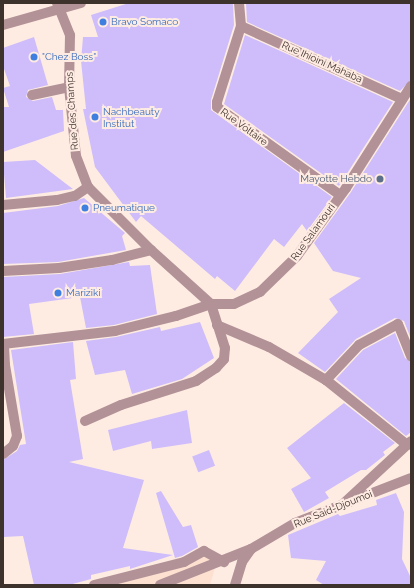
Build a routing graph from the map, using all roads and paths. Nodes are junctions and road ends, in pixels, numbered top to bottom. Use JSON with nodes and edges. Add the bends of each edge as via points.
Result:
{"nodes":[{"id":1,"x":81,"y":3,"type":"edge"},
{"id":2,"x":239,"y":3,"type":"edge"},
{"id":3,"x":57,"y":6,"type":"edge"},
{"id":4,"x":3,"y":25,"type":"edge"},
{"id":5,"x":241,"y":26,"type":"junction"},
{"id":6,"x":411,"y":86,"type":"edge"},
{"id":7,"x":69,"y":87,"type":"junction"},
{"id":8,"x":32,"y":95,"type":"dead end"},
{"id":9,"x":402,"y":99,"type":"junction"},
{"id":10,"x":88,"y":187,"type":"junction"},
{"id":11,"x":340,"y":195,"type":"junction"},
{"id":12,"x":3,"y":205,"type":"edge"},
{"id":13,"x":151,"y":250,"type":"junction"},
{"id":14,"x":3,"y":271,"type":"edge"},
{"id":15,"x":211,"y":304,"type":"junction"},
{"id":16,"x":217,"y":325,"type":"junction"},
{"id":17,"x":3,"y":344,"type":"edge"},
{"id":18,"x":411,"y":356,"type":"edge"},
{"id":19,"x":326,"y":380,"type":"junction"},
{"id":20,"x":85,"y":421,"type":"dead end"},
{"id":21,"x":409,"y":443,"type":"edge"},
{"id":22,"x":3,"y":454,"type":"edge"},
{"id":23,"x":411,"y":478,"type":"edge"},
{"id":24,"x":340,"y":507,"type":"junction"},
{"id":25,"x":251,"y":549,"type":"junction"},
{"id":26,"x":224,"y":562,"type":"junction"},
{"id":27,"x":94,"y":585,"type":"edge"},
{"id":28,"x":160,"y":585,"type":"edge"},
{"id":29,"x":235,"y":585,"type":"edge"}],
"edges":[{"from":1,"to":3,"type":"street"},
{"from":2,"to":5,"type":"street","name":"Rue Voltaire"},
{"from":3,"to":4,"type":"street"},
{"from":3,"to":7,"type":"street","name":"Rue des Champs","via":[[70,35]]},
{"from":5,"to":9,"type":"street","name":"Rue Ihioini Mahaba"},
{"from":5,"to":11,"type":"street","name":"Rue Voltaire","via":[[217,107]]},
{"from":6,"to":9,"type":"street","name":"Rue Salamouri"},
{"from":7,"to":8,"type":"street"},
{"from":7,"to":10,"type":"street","name":"Rue des Champs","via":[[76,156]]},
{"from":9,"to":11,"type":"street","name":"Rue Salamouri"},
{"from":10,"to":12,"type":"street","via":[[75,196],[57,200]]},
{"from":10,"to":13,"type":"street","name":"Rue des Champs"},
{"from":11,"to":15,"type":"street","name":"Rue Salamouri","via":[[297,256],[260,292],[234,304]]},
{"from":13,"to":14,"type":"street","via":[[112,260],[60,268]]},
{"from":13,"to":15,"type":"street","name":"Rue des Champs"},
{"from":15,"to":16,"type":"street"},
{"from":15,"to":17,"type":"street","name":"Rue Salamouri","via":[[115,330]]},
{"from":16,"to":19,"type":"street","via":[[269,347]]},
{"from":16,"to":20,"type":"street","via":[[225,348],[224,359],[216,368],[196,381],[121,405]]},
{"from":17,"to":22,"type":"street","via":[[17,436],[13,446]]},
{"from":18,"to":19,"type":"street","via":[[398,324],[359,345]]},
{"from":19,"to":21,"type":"street"},
{"from":21,"to":24,"type":"street"},
{"from":23,"to":24,"type":"street","name":"Rue Said-Djoumoi"},
{"from":24,"to":25,"type":"street","name":"Rue Said-Djoumoi","via":[[295,523]]},
{"from":25,"to":26,"type":"street"},
{"from":25,"to":29,"type":"street","name":"Rue Said-Djoumoi","via":[[242,562]]},
{"from":26,"to":27,"type":"street","via":[[204,551],[184,562]]},
{"from":26,"to":28,"type":"street"}]}
